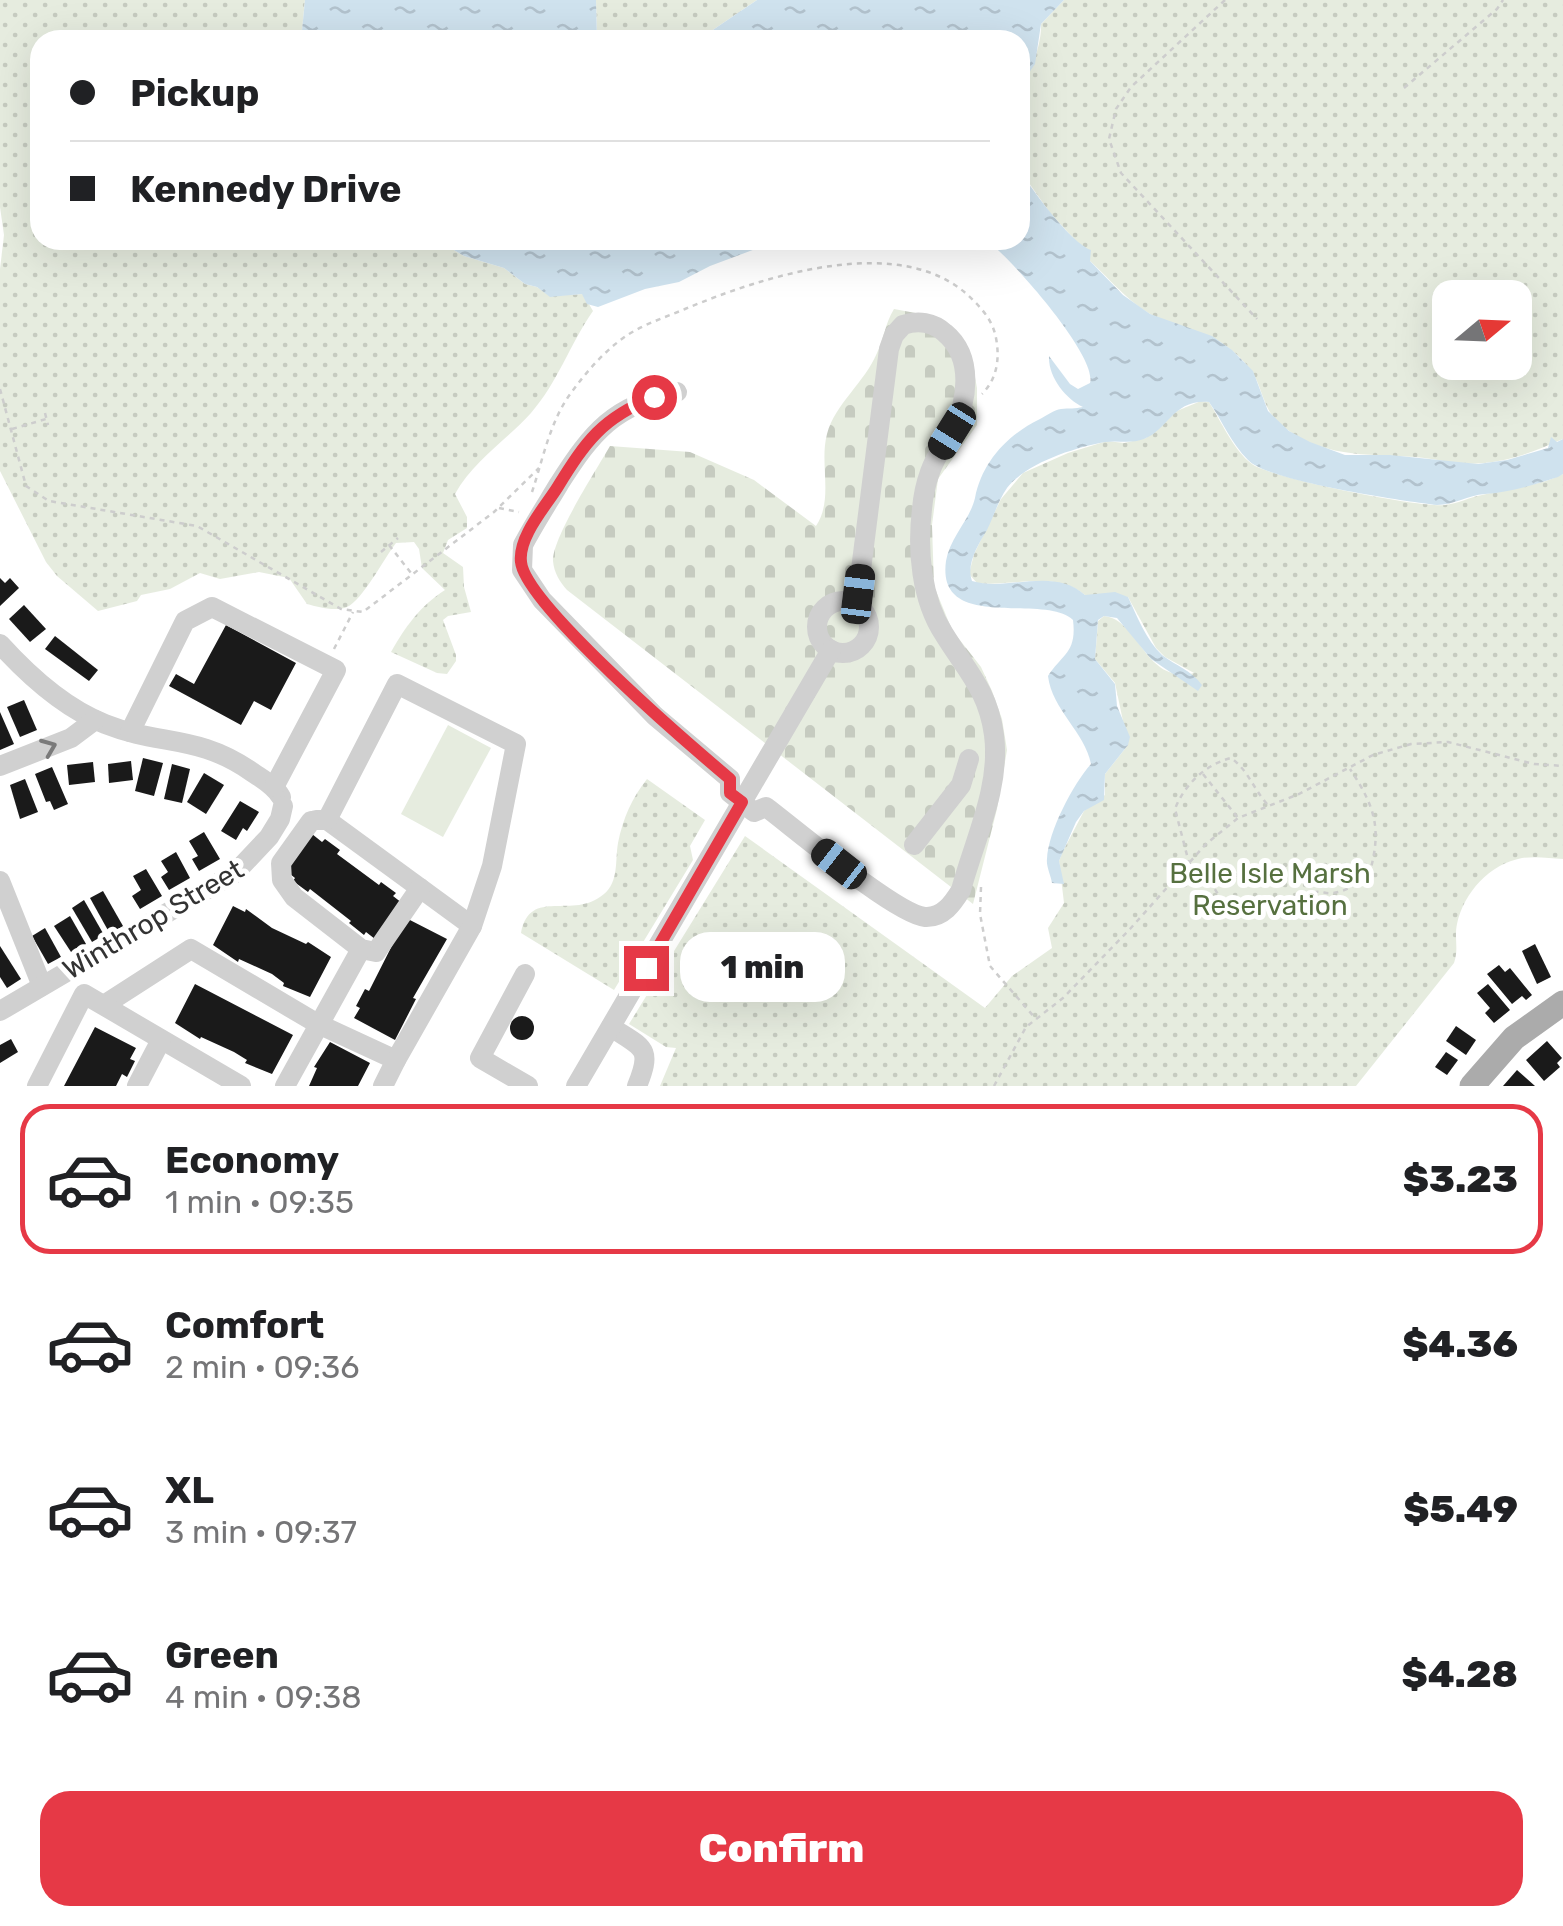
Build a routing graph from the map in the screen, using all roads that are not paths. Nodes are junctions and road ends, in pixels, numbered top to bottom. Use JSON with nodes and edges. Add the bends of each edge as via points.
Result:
{"nodes":[{"id":1,"x":677,"y":392,"type":"dead end"},
{"id":2,"x":854,"y":602,"type":"junction"},
{"id":3,"x":0,"y":644,"type":"edge"},
{"id":4,"x":832,"y":650,"type":"junction"},
{"id":5,"x":95,"y":720,"type":"junction"},
{"id":6,"x":130,"y":732,"type":"junction"},
{"id":7,"x":969,"y":759,"type":"dead end"},
{"id":8,"x":0,"y":766,"type":"edge"},
{"id":9,"x":961,"y":786,"type":"junction"},
{"id":10,"x":990,"y":792,"type":"junction"},
{"id":11,"x":278,"y":796,"type":"junction"},
{"id":12,"x":742,"y":802,"type":"junction"},
{"id":13,"x":319,"y":820,"type":"junction"},
{"id":14,"x":914,"y":844,"type":"dead end"},
{"id":15,"x":0,"y":881,"type":"edge"},
{"id":16,"x":420,"y":888,"type":"junction"},
{"id":17,"x":472,"y":926,"type":"junction"},
{"id":18,"x":361,"y":949,"type":"junction"},
{"id":19,"x":526,"y":974,"type":"dead end"},
{"id":20,"x":42,"y":986,"type":"junction"},
{"id":21,"x":1563,"y":1003,"type":"edge"},
{"id":22,"x":104,"y":1005,"type":"junction"},
{"id":23,"x":0,"y":1010,"type":"edge"},
{"id":24,"x":318,"y":1024,"type":"junction"},
{"id":25,"x":611,"y":1027,"type":"junction"},
{"id":26,"x":161,"y":1040,"type":"junction"},
{"id":27,"x":396,"y":1060,"type":"junction"},
{"id":28,"x":37,"y":1086,"type":"edge"},
{"id":29,"x":137,"y":1086,"type":"edge"},
{"id":30,"x":241,"y":1086,"type":"edge"},
{"id":31,"x":285,"y":1086,"type":"edge"},
{"id":32,"x":383,"y":1086,"type":"edge"},
{"id":33,"x":528,"y":1086,"type":"edge"},
{"id":34,"x":576,"y":1086,"type":"edge"},
{"id":35,"x":637,"y":1086,"type":"edge"},
{"id":36,"x":1472,"y":1086,"type":"edge"}],
"edges":[{"from":1,"to":12,"type":"street","via":[[636,404],[599,427],[528,522],[521,564],[535,592],[651,712],[730,779],[730,793]]},
{"from":2,"to":4,"type":"street","via":[[831,604],[820,615],[818,631]]},
{"from":2,"to":4,"type":"street","via":[[866,614],[867,638],[856,650]]},
{"from":2,"to":10,"type":"street","via":[[889,349],[903,325],[926,323],[953,340],[966,375],[963,404],[930,470],[922,511],[924,584],[936,621],[988,708],[995,747]]},
{"from":3,"to":5,"type":"street","via":[[48,689]]},
{"from":4,"to":12,"type":"street"},
{"from":5,"to":6,"type":"street"},
{"from":8,"to":5,"type":"street","one_way":true,"via":[[71,738]]},
{"from":6,"to":11,"type":"street","via":[[216,750]]},
{"from":6,"to":11,"type":"street","name":"Winthrop Street","via":[[186,621],[212,606],[336,670]]},
{"from":7,"to":9,"type":"street"},
{"from":9,"to":10,"type":"street"},
{"from":9,"to":14,"type":"street"},
{"from":10,"to":12,"type":"street","via":[[961,890],[952,904],[923,917],[766,807],[754,812]]},
{"from":11,"to":13,"type":"street"},
{"from":11,"to":20,"type":"street","name":"Winthrop Street","via":[[280,820],[235,873]]},
{"from":12,"to":25,"type":"street"},
{"from":13,"to":16,"type":"street"},
{"from":13,"to":17,"type":"street","via":[[397,684],[516,744],[492,866]]},
{"from":13,"to":18,"type":"street","via":[[281,863],[282,880]]},
{"from":15,"to":20,"type":"street"},
{"from":16,"to":17,"type":"street"},
{"from":16,"to":18,"type":"street","via":[[376,952]]},
{"from":17,"to":27,"type":"street"},
{"from":18,"to":24,"type":"street"},
{"from":19,"to":33,"type":"street","via":[[480,1058]]},
{"from":20,"to":23,"type":"street","name":"Winthrop Street"},
{"from":21,"to":36,"type":"main road","via":[[1514,1038]]},
{"from":22,"to":24,"type":"street","via":[[191,949]]},
{"from":22,"to":26,"type":"street"},
{"from":22,"to":28,"type":"street","via":[[84,994]]},
{"from":24,"to":27,"type":"street"},
{"from":24,"to":31,"type":"street"},
{"from":25,"to":34,"type":"street"},
{"from":25,"to":35,"type":"street","via":[[646,1055]]},
{"from":26,"to":29,"type":"street"},
{"from":26,"to":30,"type":"street"},
{"from":27,"to":32,"type":"street"}]}
